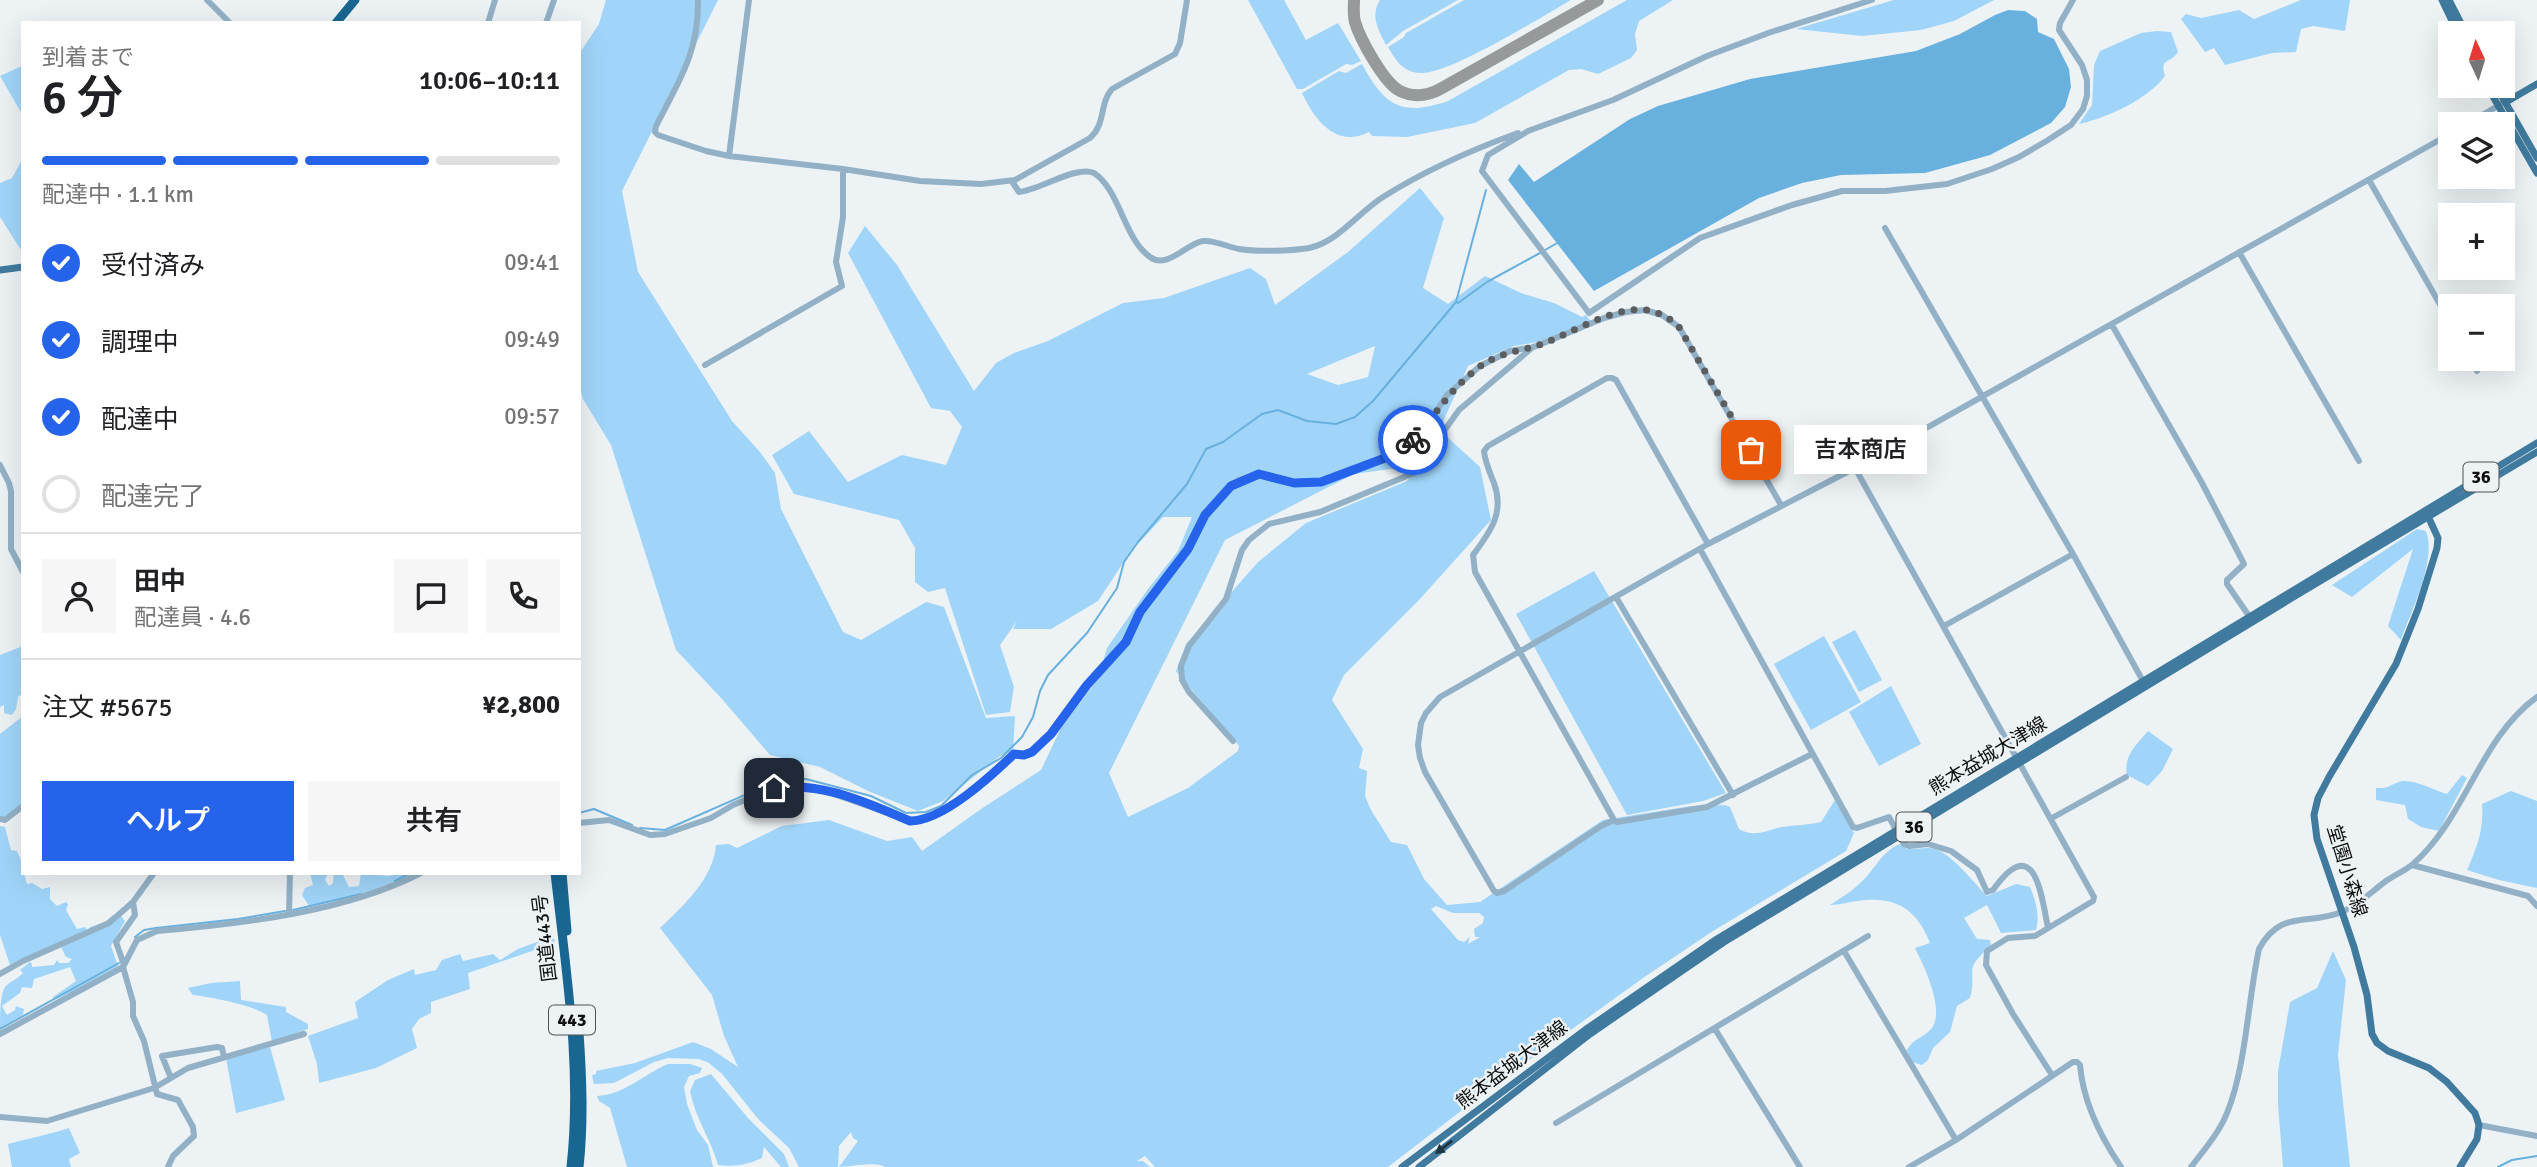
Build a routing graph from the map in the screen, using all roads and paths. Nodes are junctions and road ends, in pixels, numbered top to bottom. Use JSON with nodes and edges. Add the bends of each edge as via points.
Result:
{"nodes":[{"id":1,"x":207,"y":0,"type":"edge"},
{"id":2,"x":355,"y":0,"type":"edge"},
{"id":3,"x":495,"y":0,"type":"edge"},
{"id":4,"x":554,"y":0,"type":"edge"},
{"id":5,"x":698,"y":0,"type":"edge"},
{"id":6,"x":748,"y":0,"type":"edge"},
{"id":7,"x":1187,"y":0,"type":"edge"},
{"id":8,"x":1872,"y":0,"type":"edge"},
{"id":9,"x":2073,"y":0,"type":"edge"},
{"id":10,"x":2442,"y":0,"type":"edge"},
{"id":11,"x":2449,"y":0,"type":"edge"},
{"id":12,"x":228,"y":21,"type":"edge"},
{"id":13,"x":338,"y":21,"type":"edge"},
{"id":14,"x":489,"y":21,"type":"edge"},
{"id":15,"x":547,"y":21,"type":"edge"},
{"id":16,"x":2452,"y":21,"type":"edge"},
{"id":17,"x":2460,"y":21,"type":"edge"},
{"id":18,"x":2537,"y":84,"type":"edge"},
{"id":19,"x":2498,"y":98,"type":"edge"},
{"id":20,"x":2501,"y":98,"type":"edge"},
{"id":21,"x":1613,"y":100,"type":"junction"},
{"id":22,"x":2503,"y":104,"type":"junction"},
{"id":23,"x":2489,"y":112,"type":"edge"},
{"id":24,"x":2438,"y":141,"type":"edge"},
{"id":25,"x":729,"y":156,"type":"junction"},
{"id":26,"x":2537,"y":158,"type":"edge"},
{"id":27,"x":843,"y":169,"type":"junction"},
{"id":28,"x":2537,"y":173,"type":"edge"},
{"id":29,"x":1015,"y":180,"type":"junction"},
{"id":30,"x":2369,"y":180,"type":"junction"},
{"id":31,"x":1885,"y":228,"type":"dead end"},
{"id":32,"x":2239,"y":252,"type":"junction"},
{"id":33,"x":21,"y":267,"type":"edge"},
{"id":34,"x":0,"y":270,"type":"edge"},
{"id":35,"x":2438,"y":302,"type":"edge"},
{"id":36,"x":2112,"y":325,"type":"junction"},
{"id":37,"x":1534,"y":347,"type":"junction"},
{"id":38,"x":705,"y":365,"type":"dead end"},
{"id":39,"x":1983,"y":396,"type":"junction"},
{"id":40,"x":2537,"y":443,"type":"edge"},
{"id":41,"x":2537,"y":452,"type":"edge"},
{"id":42,"x":2359,"y":461,"type":"dead end"},
{"id":43,"x":0,"y":465,"type":"edge"},
{"id":44,"x":1855,"y":468,"type":"junction"},
{"id":45,"x":2,"y":475,"type":"edge"},
{"id":46,"x":1782,"y":505,"type":"junction"},
{"id":47,"x":2427,"y":514,"type":"junction"},
{"id":48,"x":1708,"y":544,"type":"junction"},
{"id":49,"x":1700,"y":549,"type":"junction"},
{"id":50,"x":2073,"y":554,"type":"junction"},
{"id":51,"x":21,"y":568,"type":"edge"},
{"id":52,"x":1616,"y":597,"type":"junction"},
{"id":53,"x":2249,"y":616,"type":"junction"},
{"id":54,"x":1944,"y":626,"type":"junction"},
{"id":55,"x":1519,"y":652,"type":"junction"},
{"id":56,"x":2145,"y":686,"type":"junction"},
{"id":57,"x":2537,"y":697,"type":"edge"},
{"id":58,"x":1233,"y":741,"type":"dead end"},
{"id":59,"x":1812,"y":754,"type":"junction"},
{"id":60,"x":2019,"y":759,"type":"junction"},
{"id":61,"x":2126,"y":777,"type":"dead end"},
{"id":62,"x":1732,"y":796,"type":"junction"},
{"id":63,"x":21,"y":808,"type":"edge"},
{"id":64,"x":2052,"y":818,"type":"junction"},
{"id":65,"x":0,"y":819,"type":"edge"},
{"id":66,"x":1614,"y":820,"type":"junction"},
{"id":67,"x":581,"y":823,"type":"edge"},
{"id":68,"x":2412,"y":865,"type":"junction"},
{"id":69,"x":153,"y":875,"type":"edge"},
{"id":70,"x":290,"y":875,"type":"edge"},
{"id":71,"x":417,"y":875,"type":"edge"},
{"id":72,"x":555,"y":875,"type":"edge"},
{"id":73,"x":562,"y":875,"type":"edge"},
{"id":74,"x":133,"y":902,"type":"junction"},
{"id":75,"x":2537,"y":906,"type":"edge"},
{"id":76,"x":2342,"y":912,"type":"junction"},
{"id":77,"x":289,"y":914,"type":"junction"},
{"id":78,"x":2048,"y":928,"type":"junction"},
{"id":79,"x":1868,"y":936,"type":"dead end"},
{"id":80,"x":1844,"y":951,"type":"junction"},
{"id":81,"x":123,"y":966,"type":"junction"},
{"id":82,"x":0,"y":974,"type":"edge"},
{"id":83,"x":1714,"y":1029,"type":"junction"},
{"id":84,"x":0,"y":1034,"type":"edge"},
{"id":85,"x":304,"y":1034,"type":"dead end"},
{"id":86,"x":224,"y":1057,"type":"junction"},
{"id":87,"x":2052,"y":1075,"type":"junction"},
{"id":88,"x":171,"y":1078,"type":"junction"},
{"id":89,"x":154,"y":1088,"type":"junction"},
{"id":90,"x":0,"y":1117,"type":"edge"},
{"id":91,"x":1556,"y":1123,"type":"dead end"},
{"id":92,"x":2479,"y":1125,"type":"junction"},
{"id":93,"x":2537,"y":1136,"type":"edge"},
{"id":94,"x":1956,"y":1139,"type":"junction"},
{"id":95,"x":167,"y":1167,"type":"edge"},
{"id":96,"x":571,"y":1167,"type":"edge"},
{"id":97,"x":579,"y":1167,"type":"edge"},
{"id":98,"x":1402,"y":1167,"type":"edge"},
{"id":99,"x":1419,"y":1167,"type":"edge"},
{"id":100,"x":1800,"y":1167,"type":"edge"},
{"id":101,"x":1909,"y":1167,"type":"edge"},
{"id":102,"x":2121,"y":1167,"type":"edge"},
{"id":103,"x":2191,"y":1167,"type":"edge"},
{"id":104,"x":2460,"y":1167,"type":"edge"}],
"edges":[{"from":1,"to":12,"type":"street"},
{"from":2,"to":13,"type":"highway"},
{"from":3,"to":14,"type":"street"},
{"from":4,"to":15,"type":"street"},
{"from":5,"to":25,"type":"street","via":[[694,45],[655,132]]},
{"from":6,"to":25,"type":"street"},
{"from":7,"to":29,"type":"street","via":[[1175,54],[1112,89],[1099,128],[1090,138]]},
{"from":8,"to":21,"type":"street","via":[[1707,55]]},
{"from":9,"to":21,"type":"street","via":[[2059,30],[2082,65],[2087,96],[2071,125],[2048,140],[1992,169],[1947,184],[1842,191],[1700,238],[1589,313],[1481,168],[1488,155],[1528,131]]},
{"from":10,"to":16,"type":"main road"},
{"from":11,"to":17,"type":"main road"},
{"from":18,"to":22,"type":"main road"},
{"from":19,"to":22,"type":"main road"},
{"from":20,"to":22,"type":"main road"},
{"from":21,"to":29,"type":"street","via":[[1484,145],[1430,170],[1310,248],[1241,249],[1206,241],[1152,259],[1094,173],[1082,171],[1023,192],[1016,190]]},
{"from":22,"to":23,"type":"street"},
{"from":22,"to":26,"type":"main road"},
{"from":22,"to":28,"type":"main road"},
{"from":24,"to":30,"type":"street"},
{"from":25,"to":27,"type":"street"},
{"from":27,"to":29,"type":"street","via":[[957,185]]},
{"from":27,"to":38,"type":"street","via":[[844,217],[836,262],[842,286]]},
{"from":30,"to":32,"type":"street"},
{"from":30,"to":35,"type":"street"},
{"from":31,"to":39,"type":"street"},
{"from":32,"to":36,"type":"street"},
{"from":32,"to":42,"type":"street"},
{"from":33,"to":34,"type":"main road"},
{"from":36,"to":39,"type":"street"},
{"from":36,"to":53,"type":"street","via":[[2244,564],[2227,584]]},
{"from":37,"to":46,"type":"street","via":[[1626,312],[1645,310],[1672,320],[1687,338]]},
{"from":37,"to":58,"type":"street","via":[[1459,410],[1414,472],[1320,512],[1269,524],[1248,540],[1226,599],[1189,646],[1181,666],[1189,692]]},
{"from":37,"to":67,"type":"street","via":[[1510,351],[1480,366],[1447,395],[1409,445],[1393,455],[1321,482],[1294,483],[1259,474],[1231,486],[1205,515],[1188,549],[1140,612],[1126,642],[1051,734],[1032,752],[1014,754],[935,815],[910,821],[814,787],[794,785],[774,788],[665,834],[650,835],[608,820]]},
{"from":39,"to":44,"type":"street"},
{"from":39,"to":50,"type":"street"},
{"from":40,"to":47,"type":"main road","name":"熊本益城大津線","number":"36"},
{"from":41,"to":47,"type":"main road","name":"熊本益城大津線","number":"36"},
{"from":43,"to":45,"type":"street"},
{"from":44,"to":46,"type":"street"},
{"from":44,"to":54,"type":"street"},
{"from":45,"to":51,"type":"street","via":[[11,491],[11,549]]},
{"from":46,"to":48,"type":"street"},
{"from":47,"to":53,"type":"main road","name":"熊本益城大津線","number":"36"},
{"from":47,"to":56,"type":"main road","name":"熊本益城大津線","number":"36"},
{"from":47,"to":76,"type":"main road","name":"堂園小森線","via":[[2438,538],[2418,609],[2386,684],[2316,806],[2318,839]]},
{"from":48,"to":49,"type":"street"},
{"from":48,"to":55,"type":"street","via":[[1612,378],[1488,446],[1484,455],[1499,509],[1472,563]]},
{"from":49,"to":52,"type":"street"},
{"from":49,"to":59,"type":"street"},
{"from":50,"to":54,"type":"street"},
{"from":50,"to":56,"type":"street"},
{"from":52,"to":55,"type":"street"},
{"from":52,"to":62,"type":"street"},
{"from":53,"to":56,"type":"main road","name":"熊本益城大津線","number":"36"},
{"from":54,"to":60,"type":"street"},
{"from":55,"to":66,"type":"street"},
{"from":55,"to":66,"type":"street","via":[[1440,697],[1426,713],[1419,745],[1429,778],[1497,893]]},
{"from":56,"to":60,"type":"main road","name":"熊本益城大津線","number":"36"},
{"from":57,"to":68,"type":"street","via":[[2508,723],[2434,843]]},
{"from":59,"to":62,"type":"street"},
{"from":59,"to":78,"type":"street","via":[[1853,827],[1891,818],[1904,844],[1928,844],[1951,851],[1977,870],[1987,892],[2017,867],[2032,871]]},
{"from":60,"to":64,"type":"street"},
{"from":60,"to":98,"type":"main road","name":"熊本益城大津線","number":"36","via":[[1717,939],[1585,1030]]},
{"from":60,"to":99,"type":"main road","name":"熊本益城大津線","number":"36","one_way":true,"via":[[1724,942],[1590,1034]]},
{"from":61,"to":64,"type":"street"},
{"from":62,"to":66,"type":"street","via":[[1707,807]]},
{"from":63,"to":65,"type":"street"},
{"from":64,"to":78,"type":"street","via":[[2094,897]]},
{"from":68,"to":75,"type":"street","via":[[2528,896]]},
{"from":68,"to":76,"type":"street"},
{"from":69,"to":74,"type":"street"},
{"from":70,"to":77,"type":"street"},
{"from":71,"to":77,"type":"street","via":[[355,898]]},
{"from":72,"to":96,"type":"highway","name":"国道443号","number":"443","via":[[573,1036],[576,1092]]},
{"from":73,"to":97,"type":"highway","name":"国道443号","number":"443","via":[[583,1092]]},
{"from":74,"to":81,"type":"street","via":[[135,915],[116,943]]},
{"from":74,"to":82,"type":"street","via":[[109,923]]},
{"from":76,"to":92,"type":"main road","name":"堂園小森線","via":[[2377,1043],[2447,1082],[2475,1113]]},
{"from":76,"to":103,"type":"street","via":[[2290,922],[2267,933],[2259,948],[2227,1113]]},
{"from":77,"to":81,"type":"street","via":[[156,931],[137,940]]},
{"from":78,"to":87,"type":"street","via":[[2035,936],[2008,938],[1987,951],[1985,958],[2012,1014]]},
{"from":79,"to":80,"type":"street"},
{"from":80,"to":83,"type":"street"},
{"from":80,"to":94,"type":"street"},
{"from":81,"to":84,"type":"street"},
{"from":81,"to":89,"type":"street"},
{"from":83,"to":91,"type":"street"},
{"from":83,"to":100,"type":"street"},
{"from":85,"to":86,"type":"street"},
{"from":86,"to":88,"type":"street"},
{"from":86,"to":88,"type":"street","via":[[222,1048],[216,1046],[162,1056]]},
{"from":87,"to":94,"type":"street"},
{"from":87,"to":102,"type":"street","via":[[2073,1062],[2080,1065],[2085,1098]]},
{"from":88,"to":89,"type":"street"},
{"from":89,"to":90,"type":"street","via":[[47,1121]]},
{"from":89,"to":95,"type":"street","via":[[157,1094],[178,1100],[193,1127],[194,1136]]},
{"from":92,"to":93,"type":"street"},
{"from":92,"to":104,"type":"main road","via":[[2477,1139]]},
{"from":94,"to":101,"type":"street"}]}
